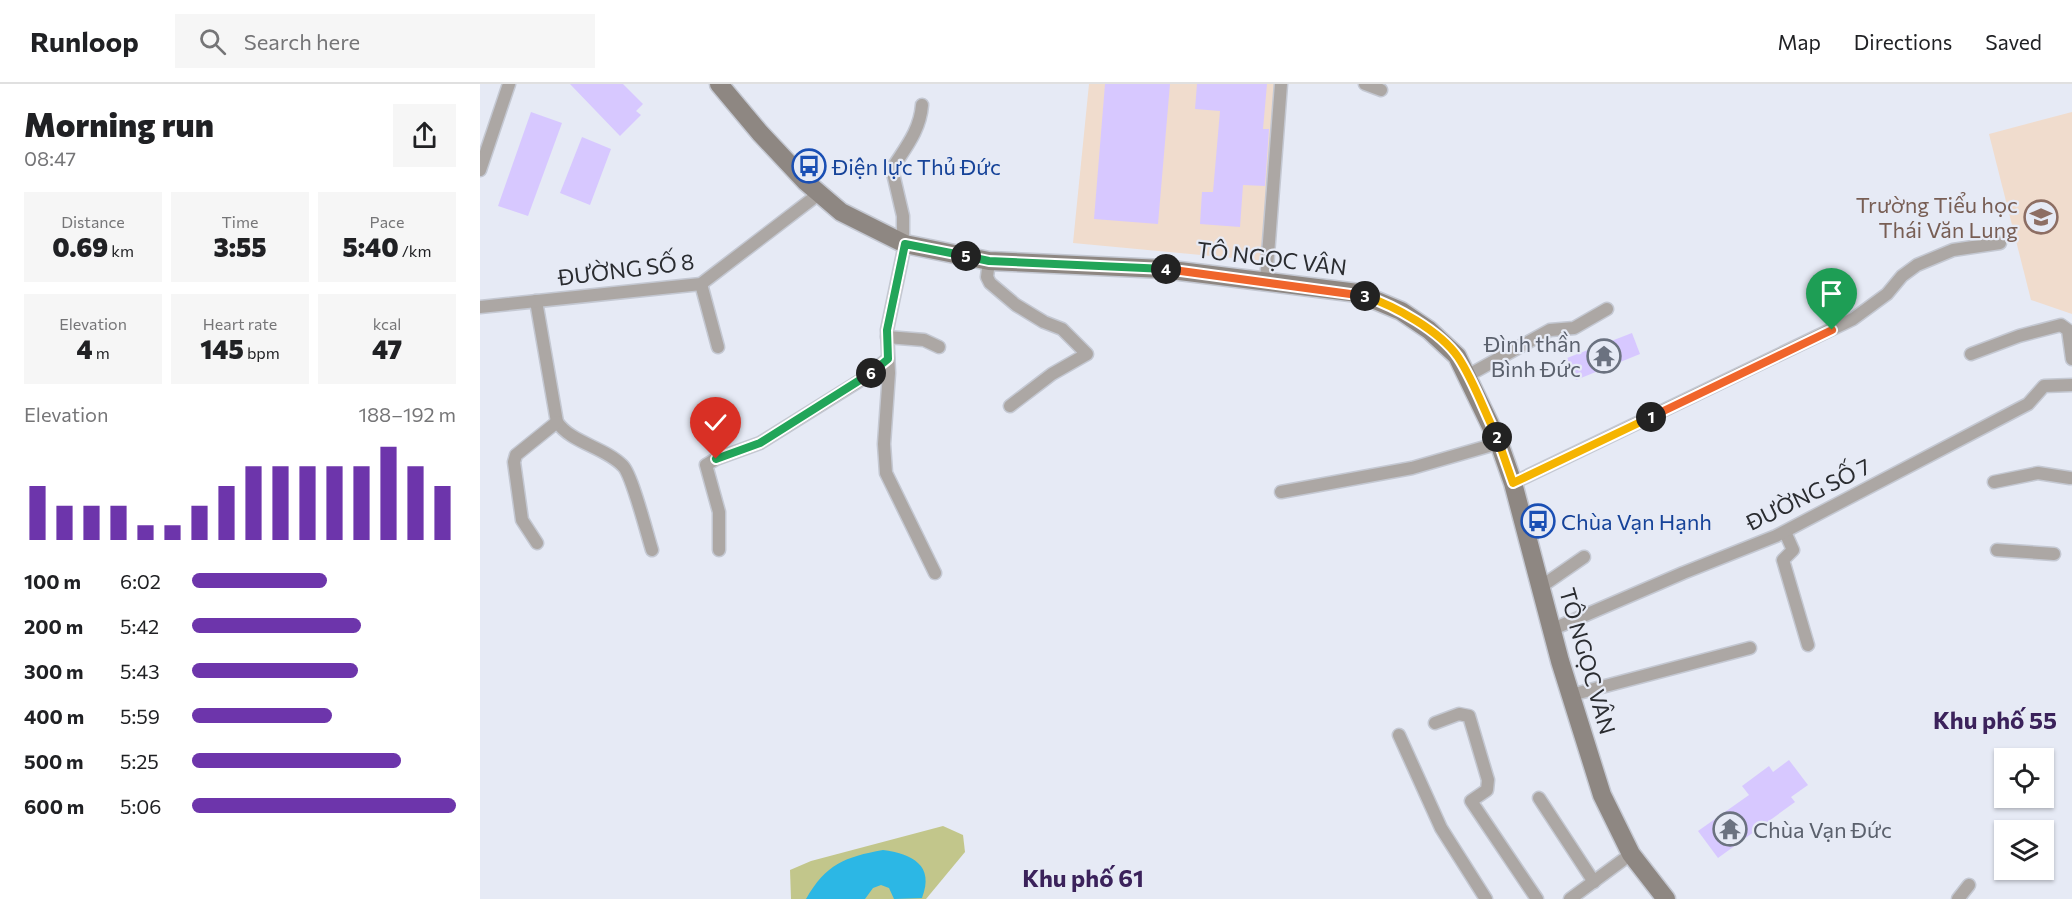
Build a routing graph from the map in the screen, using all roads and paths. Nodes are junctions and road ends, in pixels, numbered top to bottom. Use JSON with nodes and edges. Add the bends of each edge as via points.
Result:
{"nodes":[{"id":1,"x":509,"y":84,"type":"edge"},
{"id":2,"x":719,"y":84,"type":"edge"},
{"id":3,"x":1281,"y":84,"type":"edge"},
{"id":4,"x":1365,"y":84,"type":"edge"},
{"id":5,"x":1381,"y":90,"type":"dead end"},
{"id":6,"x":922,"y":105,"type":"dead end"},
{"id":7,"x":480,"y":170,"type":"edge"},
{"id":8,"x":820,"y":193,"type":"junction"},
{"id":9,"x":904,"y":243,"type":"junction"},
{"id":10,"x":2000,"y":243,"type":"dead end"},
{"id":11,"x":989,"y":261,"type":"junction"},
{"id":12,"x":1266,"y":281,"type":"junction"},
{"id":13,"x":701,"y":284,"type":"junction"},
{"id":14,"x":537,"y":301,"type":"junction"},
{"id":15,"x":480,"y":307,"type":"edge"},
{"id":16,"x":1607,"y":309,"type":"dead end"},
{"id":17,"x":887,"y":337,"type":"junction"},
{"id":18,"x":718,"y":347,"type":"dead end"},
{"id":19,"x":939,"y":347,"type":"dead end"},
{"id":20,"x":1971,"y":354,"type":"dead end"},
{"id":21,"x":888,"y":359,"type":"junction"},
{"id":22,"x":2072,"y":359,"type":"edge"},
{"id":23,"x":1467,"y":376,"type":"junction"},
{"id":24,"x":2072,"y":385,"type":"edge"},
{"id":25,"x":1010,"y":406,"type":"dead end"},
{"id":26,"x":557,"y":422,"type":"junction"},
{"id":27,"x":1499,"y":442,"type":"junction"},
{"id":28,"x":2070,"y":478,"type":"dead end"},
{"id":29,"x":1994,"y":482,"type":"dead end"},
{"id":30,"x":1513,"y":483,"type":"junction"},
{"id":31,"x":1281,"y":492,"type":"dead end"},
{"id":32,"x":1785,"y":532,"type":"junction"},
{"id":33,"x":537,"y":543,"type":"dead end"},
{"id":34,"x":652,"y":550,"type":"dead end"},
{"id":35,"x":719,"y":550,"type":"dead end"},
{"id":36,"x":1997,"y":550,"type":"dead end"},
{"id":37,"x":2054,"y":554,"type":"dead end"},
{"id":38,"x":1584,"y":557,"type":"dead end"},
{"id":39,"x":935,"y":573,"type":"dead end"},
{"id":40,"x":1542,"y":586,"type":"junction"},
{"id":41,"x":1553,"y":629,"type":"junction"},
{"id":42,"x":1808,"y":645,"type":"dead end"},
{"id":43,"x":1750,"y":648,"type":"dead end"},
{"id":44,"x":1571,"y":695,"type":"junction"},
{"id":45,"x":1435,"y":723,"type":"dead end"},
{"id":46,"x":1399,"y":735,"type":"dead end"},
{"id":47,"x":1539,"y":798,"type":"dead end"},
{"id":48,"x":1631,"y":854,"type":"junction"},
{"id":49,"x":1594,"y":882,"type":"junction"},
{"id":50,"x":1969,"y":885,"type":"dead end"},
{"id":51,"x":1486,"y":899,"type":"edge"},
{"id":52,"x":1537,"y":899,"type":"edge"},
{"id":53,"x":1572,"y":899,"type":"edge"},
{"id":54,"x":1666,"y":899,"type":"edge"},
{"id":55,"x":1959,"y":899,"type":"edge"}],
"edges":[{"from":1,"to":7,"type":"street"},
{"from":2,"to":8,"type":"main road","name":"TÔ NGỌC VÂN","via":[[760,133]]},
{"from":3,"to":12,"type":"street"},
{"from":4,"to":5,"type":"street"},
{"from":6,"to":9,"type":"street","via":[[910,145],[892,169],[903,216]]},
{"from":8,"to":9,"type":"main road","name":"TÔ NGỌC VÂN","via":[[841,212]]},
{"from":8,"to":13,"type":"street","name":"ĐƯỜNG SỐ 8"},
{"from":9,"to":11,"type":"main road","name":"TÔ NGỌC VÂN"},
{"from":9,"to":17,"type":"street"},
{"from":10,"to":30,"type":"street","via":[[1953,250],[1917,265],[1853,320]]},
{"from":11,"to":12,"type":"main road","name":"TÔ NGỌC VÂN","via":[[1163,269]]},
{"from":11,"to":25,"type":"street","via":[[990,283],[1026,310],[1062,329],[1087,354],[1052,374]]},
{"from":12,"to":23,"type":"main road","name":"TÔ NGỌC VÂN","via":[[1358,293],[1392,307],[1429,330],[1457,356]]},
{"from":13,"to":14,"type":"street","name":"ĐƯỜNG SỐ 8"},
{"from":13,"to":18,"type":"street"},
{"from":14,"to":15,"type":"street","name":"ĐƯỜNG SỐ 8"},
{"from":14,"to":26,"type":"street"},
{"from":16,"to":23,"type":"street","via":[[1574,328],[1550,330]]},
{"from":17,"to":19,"type":"street","via":[[924,340]]},
{"from":17,"to":21,"type":"street"},
{"from":20,"to":22,"type":"street","via":[[2061,325],[2068,330]]},
{"from":21,"to":35,"type":"street","via":[[760,443],[706,465],[719,512]]},
{"from":21,"to":39,"type":"street","via":[[886,473]]},
{"from":23,"to":27,"type":"main road","name":"TÔ NGỌC VÂN"},
{"from":24,"to":32,"type":"street","name":"ĐƯỜNG SỐ 7","via":[[2044,386],[2028,404]]},
{"from":26,"to":33,"type":"street","via":[[516,455],[514,462],[522,520]]},
{"from":26,"to":34,"type":"street","via":[[562,429],[626,468]]},
{"from":27,"to":30,"type":"main road","name":"TÔ NGỌC VÂN"},
{"from":27,"to":31,"type":"street","via":[[1412,468]]},
{"from":28,"to":29,"type":"street","via":[[2038,474]]},
{"from":30,"to":40,"type":"main road","name":"TÔ NGỌC VÂN"},
{"from":32,"to":41,"type":"street","name":"ĐƯỜNG SỐ 7"},
{"from":32,"to":42,"type":"street","via":[[1793,550],[1783,560]]},
{"from":36,"to":37,"type":"street"},
{"from":38,"to":40,"type":"street"},
{"from":40,"to":41,"type":"main road","name":"TÔ NGỌC VÂN"},
{"from":41,"to":44,"type":"main road","name":"TÔ NGỌC VÂN"},
{"from":43,"to":44,"type":"street"},
{"from":44,"to":48,"type":"main road","name":"TÔ NGỌC VÂN","via":[[1602,795]]},
{"from":45,"to":52,"type":"street","via":[[1459,714],[1469,716],[1488,780],[1487,790],[1471,801]]},
{"from":46,"to":51,"type":"street","via":[[1441,828]]},
{"from":47,"to":49,"type":"street"},
{"from":48,"to":49,"type":"street"},
{"from":48,"to":54,"type":"main road","name":"TÔ NGỌC VÂN"},
{"from":49,"to":53,"type":"street"},
{"from":50,"to":55,"type":"street"}]}
